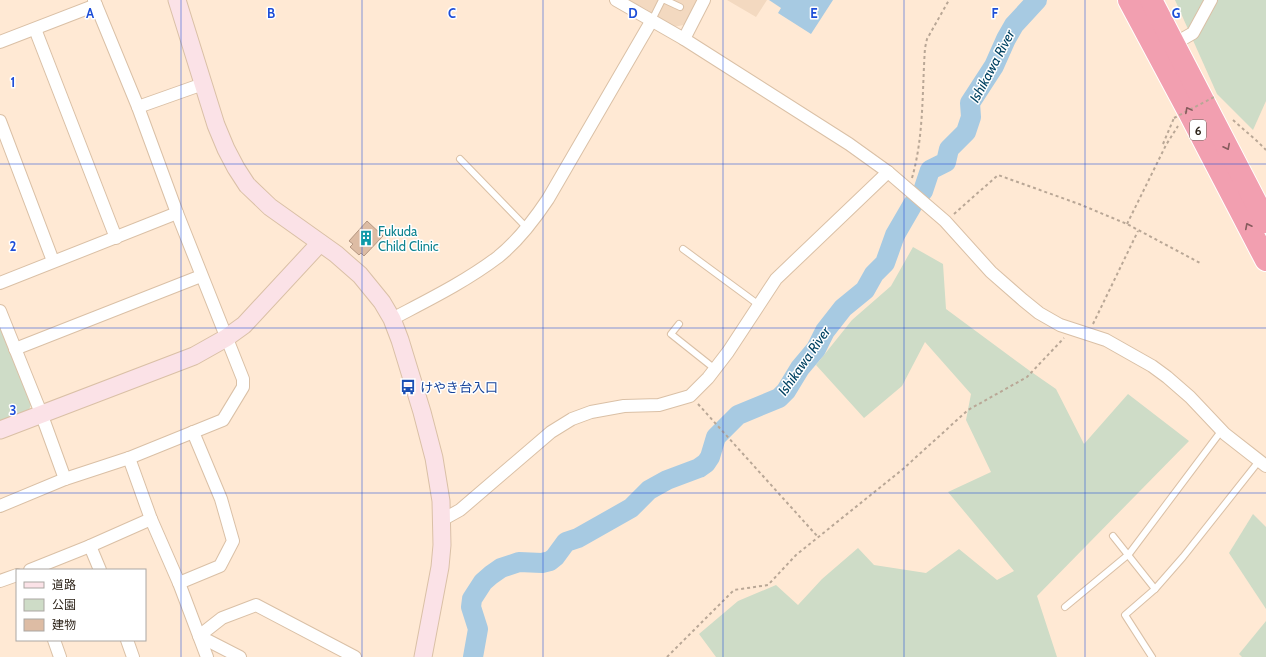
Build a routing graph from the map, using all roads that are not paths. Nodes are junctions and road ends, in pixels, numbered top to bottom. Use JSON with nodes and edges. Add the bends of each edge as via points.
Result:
{"nodes":[{"id":1,"x":177,"y":0,"type":"edge"},
{"id":2,"x":616,"y":0,"type":"edge"},
{"id":3,"x":664,"y":0,"type":"edge"},
{"id":4,"x":704,"y":0,"type":"edge"},
{"id":5,"x":1129,"y":0,"type":"edge"},
{"id":6,"x":1152,"y":0,"type":"edge"},
{"id":7,"x":1211,"y":0,"type":"edge"},
{"id":8,"x":95,"y":2,"type":"edge"},
{"id":9,"x":680,"y":7,"type":"dead end"},
{"id":10,"x":652,"y":20,"type":"junction"},
{"id":11,"x":35,"y":29,"type":"junction"},
{"id":12,"x":684,"y":39,"type":"junction"},
{"id":13,"x":0,"y":42,"type":"edge"},
{"id":14,"x":1174,"y":44,"type":"junction"},
{"id":15,"x":203,"y":84,"type":"junction"},
{"id":16,"x":138,"y":107,"type":"junction"},
{"id":17,"x":0,"y":121,"type":"edge"},
{"id":18,"x":460,"y":159,"type":"dead end"},
{"id":19,"x":888,"y":172,"type":"junction"},
{"id":20,"x":177,"y":213,"type":"junction"},
{"id":21,"x":1266,"y":222,"type":"edge"},
{"id":22,"x":526,"y":228,"type":"junction"},
{"id":23,"x":116,"y":238,"type":"junction"},
{"id":24,"x":320,"y":243,"type":"junction"},
{"id":25,"x":683,"y":248,"type":"dead end"},
{"id":26,"x":1266,"y":260,"type":"edge"},
{"id":27,"x":53,"y":261,"type":"junction"},
{"id":28,"x":202,"y":276,"type":"junction"},
{"id":29,"x":0,"y":283,"type":"edge"},
{"id":30,"x":759,"y":305,"type":"junction"},
{"id":31,"x":0,"y":311,"type":"edge"},
{"id":32,"x":392,"y":318,"type":"junction"},
{"id":33,"x":679,"y":324,"type":"dead end"},
{"id":34,"x":226,"y":338,"type":"junction"},
{"id":35,"x":16,"y":349,"type":"junction"},
{"id":36,"x":715,"y":369,"type":"junction"},
{"id":37,"x":41,"y":413,"type":"junction"},
{"id":38,"x":0,"y":430,"type":"edge"},
{"id":39,"x":1222,"y":430,"type":"junction"},
{"id":40,"x":193,"y":432,"type":"junction"},
{"id":41,"x":129,"y":458,"type":"junction"},
{"id":42,"x":1262,"y":464,"type":"edge"},
{"id":43,"x":65,"y":479,"type":"junction"},
{"id":44,"x":0,"y":506,"type":"edge"},
{"id":45,"x":151,"y":519,"type":"junction"},
{"id":46,"x":442,"y":520,"type":"junction"},
{"id":47,"x":1113,"y":536,"type":"dead end"},
{"id":48,"x":90,"y":546,"type":"junction"},
{"id":49,"x":1129,"y":554,"type":"junction"},
{"id":50,"x":32,"y":569,"type":"edge"},
{"id":51,"x":100,"y":569,"type":"edge"},
{"id":52,"x":16,"y":575,"type":"edge"},
{"id":53,"x":0,"y":581,"type":"edge"},
{"id":54,"x":178,"y":583,"type":"junction"},
{"id":55,"x":1155,"y":589,"type":"junction"},
{"id":56,"x":1065,"y":607,"type":"dead end"},
{"id":57,"x":199,"y":636,"type":"junction"},
{"id":58,"x":54,"y":641,"type":"edge"},
{"id":59,"x":127,"y":641,"type":"edge"},
{"id":60,"x":60,"y":657,"type":"edge"},
{"id":61,"x":133,"y":657,"type":"edge"},
{"id":62,"x":207,"y":657,"type":"edge"},
{"id":63,"x":240,"y":657,"type":"edge"},
{"id":64,"x":355,"y":657,"type":"edge"},
{"id":65,"x":423,"y":657,"type":"edge"},
{"id":66,"x":1152,"y":657,"type":"edge"}],
"edges":[{"from":1,"to":15,"type":"street"},
{"from":2,"to":10,"type":"street"},
{"from":3,"to":9,"type":"lane"},
{"from":3,"to":10,"type":"lane"},
{"from":4,"to":12,"type":"street"},
{"from":26,"to":5,"type":"highway","number":"6","one_way":true,"via":[[1182,116]]},
{"from":6,"to":14,"type":"highway","number":"6"},
{"from":7,"to":14,"type":"street","via":[[1193,33]]},
{"from":8,"to":11,"type":"street"},
{"from":8,"to":16,"type":"street"},
{"from":10,"to":12,"type":"street"},
{"from":10,"to":22,"type":"street","via":[[548,199]]},
{"from":11,"to":13,"type":"street"},
{"from":11,"to":23,"type":"street"},
{"from":12,"to":19,"type":"street","via":[[849,144]]},
{"from":14,"to":21,"type":"highway","number":"6","one_way":true},
{"from":15,"to":16,"type":"street"},
{"from":15,"to":24,"type":"street","via":[[226,149],[247,185],[270,207]]},
{"from":16,"to":20,"type":"street"},
{"from":17,"to":27,"type":"street"},
{"from":18,"to":22,"type":"lane"},
{"from":19,"to":30,"type":"street","via":[[776,279]]},
{"from":19,"to":39,"type":"street","via":[[945,221],[991,272],[1023,300],[1049,320],[1116,345],[1152,366],[1190,397]]},
{"from":20,"to":23,"type":"street"},
{"from":20,"to":28,"type":"street"},
{"from":22,"to":32,"type":"street","via":[[498,256],[451,288]]},
{"from":23,"to":27,"type":"street"},
{"from":24,"to":32,"type":"street","via":[[360,275]]},
{"from":24,"to":34,"type":"street","via":[[244,325]]},
{"from":25,"to":30,"type":"lane"},
{"from":27,"to":29,"type":"street"},
{"from":28,"to":34,"type":"street"},
{"from":28,"to":35,"type":"street"},
{"from":30,"to":36,"type":"street"},
{"from":31,"to":35,"type":"street"},
{"from":32,"to":46,"type":"street","via":[[434,458]]},
{"from":33,"to":36,"type":"lane","via":[[671,334]]},
{"from":34,"to":37,"type":"street","via":[[194,356]]},
{"from":34,"to":40,"type":"street","via":[[243,379],[243,387],[223,420]]},
{"from":35,"to":37,"type":"street"},
{"from":36,"to":46,"type":"street","via":[[690,396],[659,405],[624,406],[591,412],[572,419],[550,432],[460,510]]},
{"from":37,"to":38,"type":"street"},
{"from":37,"to":43,"type":"street"},
{"from":39,"to":42,"type":"street"},
{"from":39,"to":49,"type":"lane"},
{"from":40,"to":41,"type":"street"},
{"from":40,"to":54,"type":"street","via":[[220,499],[233,541],[220,566]]},
{"from":41,"to":43,"type":"street"},
{"from":41,"to":45,"type":"street"},
{"from":42,"to":55,"type":"lane"},
{"from":43,"to":44,"type":"street"},
{"from":45,"to":48,"type":"street"},
{"from":45,"to":54,"type":"street"},
{"from":46,"to":65,"type":"street","via":[[440,567]]},
{"from":47,"to":49,"type":"lane"},
{"from":48,"to":50,"type":"street"},
{"from":48,"to":51,"type":"street"},
{"from":49,"to":55,"type":"lane"},
{"from":49,"to":56,"type":"lane"},
{"from":52,"to":53,"type":"street"},
{"from":54,"to":57,"type":"street"},
{"from":55,"to":66,"type":"lane","via":[[1125,615]]},
{"from":57,"to":62,"type":"street"},
{"from":57,"to":63,"type":"street"},
{"from":57,"to":64,"type":"street","via":[[222,618],[256,605]]},
{"from":58,"to":60,"type":"street"},
{"from":59,"to":61,"type":"street"}]}
